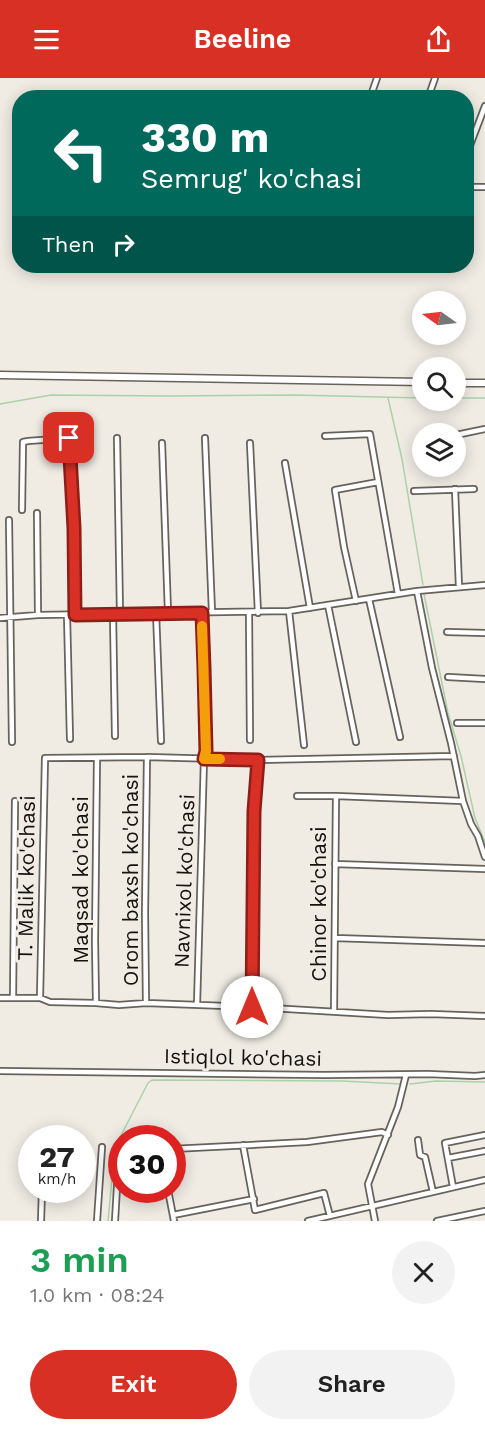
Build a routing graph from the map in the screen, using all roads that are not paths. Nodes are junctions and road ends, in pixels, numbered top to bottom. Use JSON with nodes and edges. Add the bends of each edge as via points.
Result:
{"nodes":[{"id":1,"x":485,"y":106,"type":"edge"},
{"id":2,"x":474,"y":135,"type":"edge"},
{"id":3,"x":0,"y":375,"type":"edge"},
{"id":4,"x":412,"y":382,"type":"edge"},
{"id":5,"x":466,"y":383,"type":"edge"},
{"id":6,"x":485,"y":383,"type":"edge"},
{"id":7,"x":485,"y":429,"type":"edge"},
{"id":8,"x":466,"y":433,"type":"edge"},
{"id":9,"x":325,"y":436,"type":"dead end"},
{"id":10,"x":117,"y":438,"type":"dead end"},
{"id":11,"x":205,"y":438,"type":"dead end"},
{"id":12,"x":162,"y":443,"type":"dead end"},
{"id":13,"x":250,"y":443,"type":"dead end"},
{"id":14,"x":285,"y":463,"type":"dead end"},
{"id":15,"x":378,"y":482,"type":"junction"},
{"id":16,"x":455,"y":489,"type":"junction"},
{"id":17,"x":474,"y":489,"type":"dead end"},
{"id":18,"x":414,"y":491,"type":"dead end"},
{"id":19,"x":22,"y":510,"type":"dead end"},
{"id":20,"x":37,"y":513,"type":"dead end"},
{"id":21,"x":9,"y":520,"type":"dead end"},
{"id":22,"x":485,"y":585,"type":"edge"},
{"id":23,"x":459,"y":587,"type":"junction"},
{"id":24,"x":417,"y":591,"type":"junction"},
{"id":25,"x":398,"y":594,"type":"junction"},
{"id":26,"x":369,"y":599,"type":"junction"},
{"id":27,"x":356,"y":601,"type":"junction"},
{"id":28,"x":328,"y":606,"type":"junction"},
{"id":29,"x":310,"y":608,"type":"junction"},
{"id":30,"x":289,"y":611,"type":"junction"},
{"id":31,"x":156,"y":612,"type":"junction"},
{"id":32,"x":168,"y":612,"type":"junction"},
{"id":33,"x":212,"y":612,"type":"junction"},
{"id":34,"x":120,"y":613,"type":"junction"},
{"id":35,"x":202,"y":613,"type":"junction"},
{"id":36,"x":249,"y":613,"type":"junction"},
{"id":37,"x":258,"y":613,"type":"junction"},
{"id":38,"x":113,"y":614,"type":"junction"},
{"id":39,"x":38,"y":615,"type":"junction"},
{"id":40,"x":67,"y":615,"type":"junction"},
{"id":41,"x":75,"y":615,"type":"junction"},
{"id":42,"x":0,"y":618,"type":"edge"},
{"id":43,"x":11,"y":618,"type":"junction"},
{"id":44,"x":447,"y":632,"type":"dead end"},
{"id":45,"x":485,"y":633,"type":"edge"},
{"id":46,"x":448,"y":677,"type":"dead end"},
{"id":47,"x":485,"y":679,"type":"edge"},
{"id":48,"x":457,"y":723,"type":"dead end"},
{"id":49,"x":485,"y":723,"type":"edge"},
{"id":50,"x":115,"y":736,"type":"dead end"},
{"id":51,"x":400,"y":737,"type":"dead end"},
{"id":52,"x":69,"y":739,"type":"dead end"},
{"id":53,"x":250,"y":740,"type":"dead end"},
{"id":54,"x":161,"y":741,"type":"dead end"},
{"id":55,"x":12,"y":742,"type":"dead end"},
{"id":56,"x":356,"y":742,"type":"dead end"},
{"id":57,"x":304,"y":745,"type":"dead end"},
{"id":58,"x":454,"y":756,"type":"junction"},
{"id":59,"x":147,"y":757,"type":"junction"},
{"id":60,"x":97,"y":758,"type":"junction"},
{"id":61,"x":204,"y":759,"type":"junction"},
{"id":62,"x":258,"y":760,"type":"junction"},
{"id":63,"x":297,"y":796,"type":"dead end"},
{"id":64,"x":336,"y":796,"type":"junction"},
{"id":65,"x":15,"y":801,"type":"dead end"},
{"id":66,"x":463,"y":801,"type":"junction"},
{"id":67,"x":485,"y":857,"type":"edge"},
{"id":68,"x":335,"y":864,"type":"junction"},
{"id":69,"x":485,"y":869,"type":"edge"},
{"id":70,"x":335,"y":938,"type":"junction"},
{"id":71,"x":485,"y":943,"type":"edge"},
{"id":72,"x":0,"y":998,"type":"edge"},
{"id":73,"x":13,"y":998,"type":"junction"},
{"id":74,"x":40,"y":998,"type":"junction"},
{"id":75,"x":96,"y":1003,"type":"junction"},
{"id":76,"x":146,"y":1003,"type":"junction"},
{"id":77,"x":197,"y":1005,"type":"junction"},
{"id":78,"x":252,"y":1007,"type":"junction"},
{"id":79,"x":334,"y":1011,"type":"junction"},
{"id":80,"x":485,"y":1016,"type":"edge"},
{"id":81,"x":0,"y":1071,"type":"edge"},
{"id":82,"x":406,"y":1075,"type":"junction"},
{"id":83,"x":485,"y":1075,"type":"edge"},
{"id":84,"x":388,"y":1135,"type":"junction"},
{"id":85,"x":485,"y":1135,"type":"edge"},
{"id":86,"x":418,"y":1140,"type":"dead end"},
{"id":87,"x":243,"y":1145,"type":"junction"},
{"id":88,"x":102,"y":1147,"type":"dead end"},
{"id":89,"x":186,"y":1148,"type":"edge"},
{"id":90,"x":485,"y":1151,"type":"edge"},
{"id":91,"x":448,"y":1158,"type":"junction"},
{"id":92,"x":485,"y":1180,"type":"edge"},
{"id":93,"x":453,"y":1187,"type":"junction"},
{"id":94,"x":433,"y":1192,"type":"junction"},
{"id":95,"x":254,"y":1199,"type":"junction"},
{"id":96,"x":42,"y":1203,"type":"edge"},
{"id":97,"x":115,"y":1203,"type":"edge"},
{"id":98,"x":171,"y":1203,"type":"edge"},
{"id":99,"x":372,"y":1207,"type":"junction"},
{"id":100,"x":485,"y":1211,"type":"edge"},
{"id":101,"x":330,"y":1216,"type":"junction"},
{"id":102,"x":174,"y":1218,"type":"edge"},
{"id":103,"x":451,"y":1220,"type":"edge"},
{"id":104,"x":41,"y":1221,"type":"edge"},
{"id":105,"x":97,"y":1221,"type":"edge"},
{"id":106,"x":114,"y":1221,"type":"edge"},
{"id":107,"x":308,"y":1221,"type":"edge"},
{"id":108,"x":375,"y":1221,"type":"edge"},
{"id":109,"x":437,"y":1221,"type":"edge"}],
"edges":[{"from":1,"to":2,"type":"street"},
{"from":3,"to":4,"type":"main road"},
{"from":5,"to":6,"type":"main road"},
{"from":7,"to":8,"type":"street"},
{"from":9,"to":15,"type":"street","via":[[370,434]]},
{"from":10,"to":34,"type":"street"},
{"from":11,"to":33,"type":"street"},
{"from":12,"to":32,"type":"street"},
{"from":13,"to":37,"type":"street"},
{"from":14,"to":29,"type":"street"},
{"from":15,"to":25,"type":"street"},
{"from":15,"to":27,"type":"street","via":[[335,490]]},
{"from":16,"to":17,"type":"street"},
{"from":16,"to":18,"type":"street"},
{"from":16,"to":23,"type":"street"},
{"from":19,"to":41,"type":"street","via":[[23,442],[69,438]]},
{"from":20,"to":39,"type":"street"},
{"from":21,"to":43,"type":"street"},
{"from":22,"to":23,"type":"street"},
{"from":23,"to":24,"type":"street"},
{"from":24,"to":25,"type":"street"},
{"from":24,"to":58,"type":"street"},
{"from":25,"to":26,"type":"street"},
{"from":26,"to":27,"type":"street"},
{"from":26,"to":51,"type":"street"},
{"from":27,"to":28,"type":"street"},
{"from":28,"to":29,"type":"street"},
{"from":28,"to":56,"type":"street"},
{"from":29,"to":30,"type":"street"},
{"from":30,"to":37,"type":"street"},
{"from":30,"to":57,"type":"street"},
{"from":31,"to":32,"type":"street"},
{"from":31,"to":34,"type":"street"},
{"from":31,"to":54,"type":"street"},
{"from":32,"to":35,"type":"street"},
{"from":33,"to":35,"type":"street"},
{"from":33,"to":36,"type":"street"},
{"from":34,"to":38,"type":"street"},
{"from":35,"to":61,"type":"street","name":"Navnixol ko'chasi"},
{"from":36,"to":37,"type":"street"},
{"from":36,"to":53,"type":"street"},
{"from":38,"to":41,"type":"street"},
{"from":38,"to":50,"type":"street"},
{"from":39,"to":40,"type":"street"},
{"from":39,"to":43,"type":"street"},
{"from":40,"to":41,"type":"street"},
{"from":40,"to":52,"type":"street"},
{"from":42,"to":43,"type":"street"},
{"from":43,"to":55,"type":"street"},
{"from":44,"to":45,"type":"street"},
{"from":46,"to":47,"type":"street"},
{"from":48,"to":49,"type":"street"},
{"from":58,"to":62,"type":"street"},
{"from":58,"to":66,"type":"street"},
{"from":59,"to":60,"type":"street"},
{"from":59,"to":61,"type":"street"},
{"from":59,"to":76,"type":"street","name":"Orom baxsh ko'chasi"},
{"from":60,"to":74,"type":"street","name":"T. Malik ko'chasi","via":[[45,758]]},
{"from":60,"to":75,"type":"street","name":"Maqsad ko'chasi"},
{"from":61,"to":62,"type":"street"},
{"from":61,"to":77,"type":"street","name":"Navnixol ko'chasi"},
{"from":62,"to":78,"type":"street"},
{"from":63,"to":64,"type":"street"},
{"from":64,"to":66,"type":"street"},
{"from":64,"to":68,"type":"street","name":"Chinor ko'chasi"},
{"from":65,"to":73,"type":"street"},
{"from":66,"to":67,"type":"street"},
{"from":68,"to":69,"type":"street"},
{"from":68,"to":70,"type":"street","name":"Chinor ko'chasi"},
{"from":70,"to":71,"type":"street"},
{"from":70,"to":79,"type":"street","name":"Chinor ko'chasi"},
{"from":72,"to":73,"type":"street"},
{"from":73,"to":74,"type":"street"},
{"from":74,"to":75,"type":"street","via":[[50,1002]]},
{"from":75,"to":76,"type":"street"},
{"from":76,"to":77,"type":"street"},
{"from":77,"to":78,"type":"street"},
{"from":78,"to":79,"type":"street"},
{"from":79,"to":80,"type":"street"},
{"from":81,"to":82,"type":"street","name":"Istiqlol ko'chasi"},
{"from":82,"to":83,"type":"street","name":"Istiqlol ko'chasi"},
{"from":82,"to":84,"type":"street"},
{"from":84,"to":87,"type":"street","via":[[382,1132]]},
{"from":84,"to":99,"type":"street","via":[[368,1184]]},
{"from":85,"to":91,"type":"street","via":[[445,1143]]},
{"from":86,"to":94,"type":"street"},
{"from":87,"to":89,"type":"street"},
{"from":87,"to":95,"type":"street"},
{"from":88,"to":105,"type":"street"},
{"from":90,"to":91,"type":"street"},
{"from":91,"to":93,"type":"street"},
{"from":92,"to":93,"type":"street"},
{"from":93,"to":94,"type":"street"},
{"from":94,"to":99,"type":"street"},
{"from":95,"to":101,"type":"street","via":[[255,1210],[324,1193]]},
{"from":95,"to":102,"type":"street"},
{"from":96,"to":104,"type":"street"},
{"from":97,"to":106,"type":"street"},
{"from":98,"to":102,"type":"street"},
{"from":99,"to":101,"type":"street"},
{"from":99,"to":108,"type":"street"},
{"from":100,"to":103,"type":"street"},
{"from":101,"to":107,"type":"street"},
{"from":103,"to":109,"type":"street"}]}
